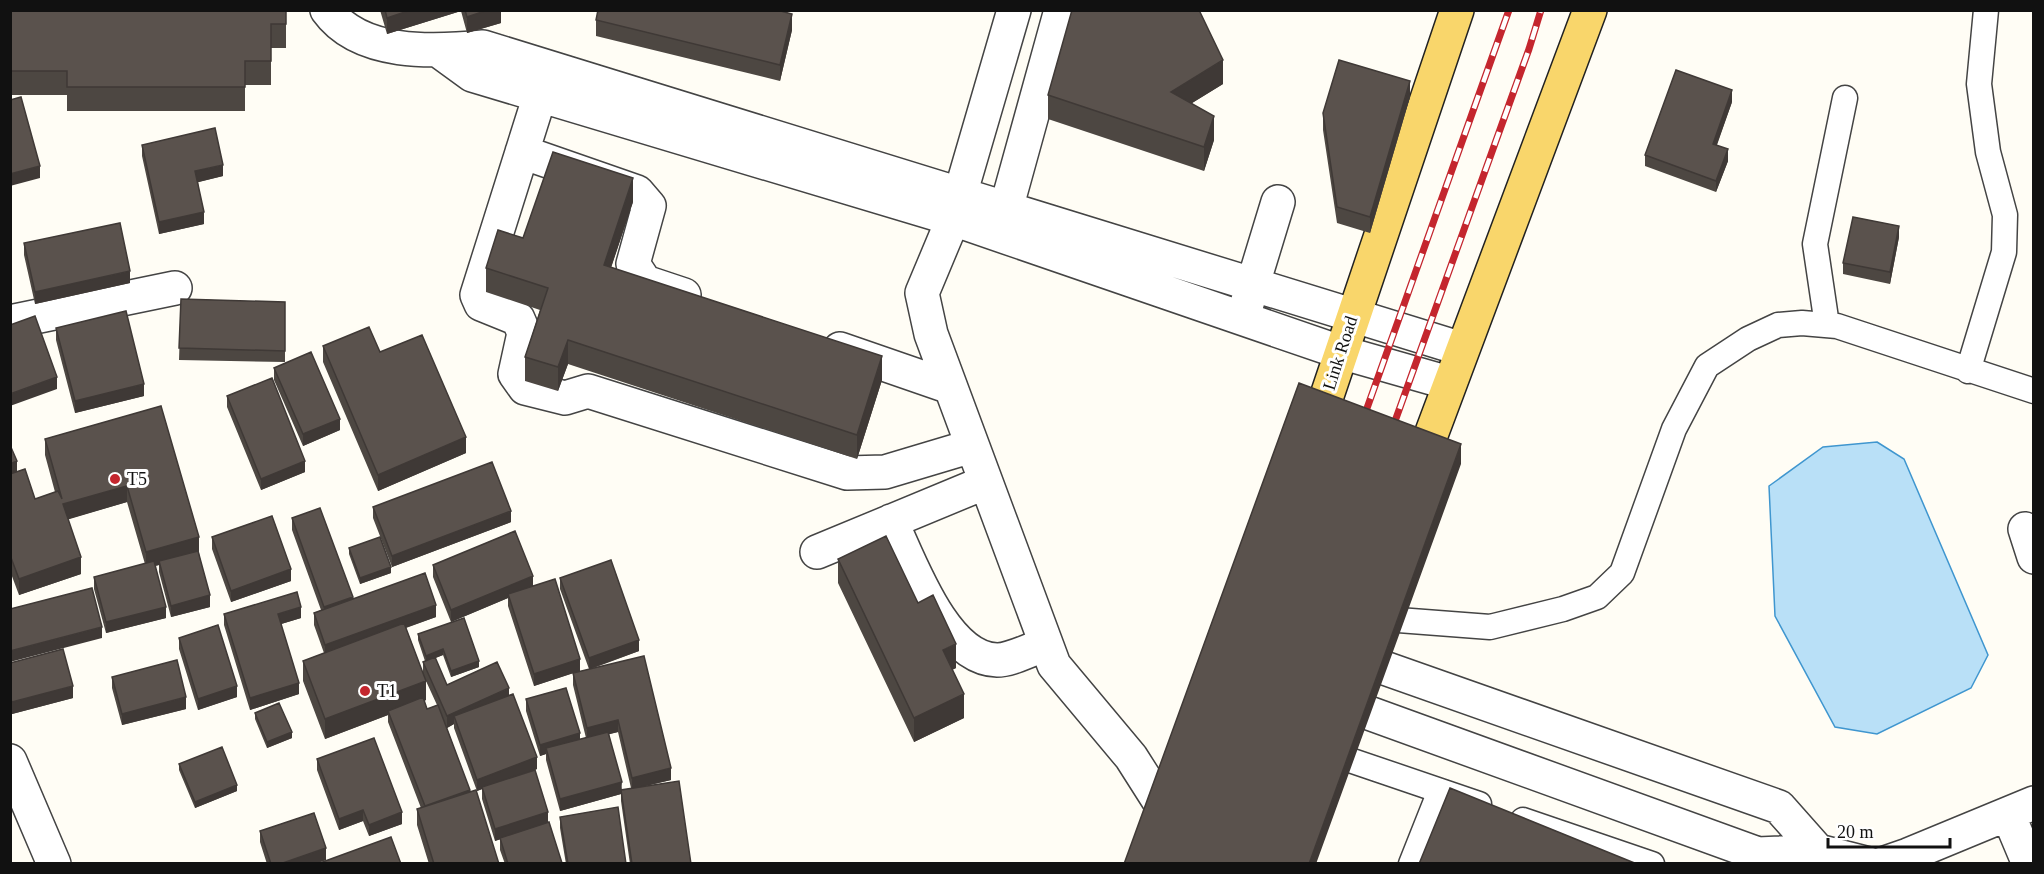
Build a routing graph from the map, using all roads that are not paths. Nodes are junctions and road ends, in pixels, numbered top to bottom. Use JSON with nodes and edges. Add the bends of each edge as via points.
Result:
{"nodes":[{"id":1,"x":327,"y":10,"type":"edge"},
{"id":2,"x":1014,"y":10,"type":"edge"},
{"id":3,"x":1060,"y":10,"type":"edge"},
{"id":4,"x":1457,"y":10,"type":"edge"},
{"id":5,"x":1590,"y":10,"type":"edge"},
{"id":6,"x":1986,"y":10,"type":"edge"},
{"id":7,"x":544,"y":81,"type":"junction"},
{"id":8,"x":1845,"y":98,"type":"dead end"},
{"id":9,"x":522,"y":152,"type":"junction"},
{"id":10,"x":1278,"y":202,"type":"dead end"},
{"id":11,"x":957,"y":207,"type":"junction"},
{"id":12,"x":1006,"y":209,"type":"junction"},
{"id":13,"x":1252,"y":285,"type":"junction"},
{"id":14,"x":175,"y":288,"type":"dead end"},
{"id":15,"x":713,"y":305,"type":"edge"},
{"id":16,"x":1352,"y":315,"type":"junction"},
{"id":17,"x":1242,"y":319,"type":"junction"},
{"id":18,"x":10,"y":322,"type":"edge"},
{"id":19,"x":1827,"y":325,"type":"junction"},
{"id":20,"x":815,"y":340,"type":"edge"},
{"id":21,"x":1462,"y":349,"type":"junction"},
{"id":22,"x":1340,"y":352,"type":"junction"},
{"id":23,"x":1968,"y":371,"type":"junction"},
{"id":24,"x":1449,"y":383,"type":"junction"},
{"id":25,"x":950,"y":387,"type":"junction"},
{"id":26,"x":2034,"y":391,"type":"edge"},
{"id":27,"x":972,"y":446,"type":"junction"},
{"id":28,"x":1305,"y":462,"type":"edge"},
{"id":29,"x":986,"y":482,"type":"junction"},
{"id":30,"x":1406,"y":507,"type":"edge"},
{"id":31,"x":891,"y":521,"type":"junction"},
{"id":32,"x":817,"y":552,"type":"dead end"},
{"id":33,"x":1378,"y":585,"type":"edge"},
{"id":34,"x":1368,"y":618,"type":"junction"},
{"id":35,"x":1046,"y":644,"type":"junction"},
{"id":36,"x":1356,"y":658,"type":"junction"},
{"id":37,"x":1344,"y":704,"type":"junction"},
{"id":38,"x":10,"y":761,"type":"edge"},
{"id":39,"x":1325,"y":767,"type":"joint"},
{"id":40,"x":1187,"y":791,"type":"edge"},
{"id":41,"x":1440,"y":791,"type":"junction"},
{"id":42,"x":2021,"y":808,"type":"edge"},
{"id":43,"x":1173,"y":823,"type":"junction"},
{"id":44,"x":1818,"y":851,"type":"junction"},
{"id":45,"x":1160,"y":853,"type":"edge"},
{"id":46,"x":54,"y":864,"type":"edge"},
{"id":47,"x":1411,"y":864,"type":"edge"},
{"id":48,"x":1652,"y":864,"type":"edge"},
{"id":49,"x":1869,"y":864,"type":"edge"},
{"id":50,"x":1882,"y":864,"type":"edge"},
{"id":51,"x":2029,"y":864,"type":"edge"}],
"edges":[{"from":1,"to":7,"type":"street","via":[[334,20],[364,38],[439,51],[472,75]]},
{"from":2,"to":11,"type":"street"},
{"from":3,"to":12,"type":"street"},
{"from":4,"to":16,"type":"main road","name":"Link Road"},
{"from":5,"to":21,"type":"main road"},
{"from":6,"to":23,"type":"lane","via":[[1979,84],[1988,152],[2005,215],[2004,252]]},
{"from":7,"to":9,"type":"street"},
{"from":7,"to":11,"type":"street"},
{"from":8,"to":19,"type":"lane","via":[[1815,244]]},
{"from":9,"to":15,"type":"street","via":[[638,192],[649,206],[633,264],[645,282]]},
{"from":9,"to":27,"type":"street","via":[[477,295],[481,304],[518,319],[524,333],[515,374],[525,388],[565,399],[588,392],[847,473],[885,472]]},
{"from":10,"to":13,"type":"street"},
{"from":11,"to":12,"type":"street"},
{"from":11,"to":17,"type":"street"},
{"from":11,"to":25,"type":"street","via":[[922,293],[931,334]]},
{"from":12,"to":13,"type":"street"},
{"from":13,"to":16,"type":"street"},
{"from":13,"to":17,"type":"street"},
{"from":14,"to":18,"type":"street"},
{"from":16,"to":21,"type":"street"},
{"from":16,"to":22,"type":"main road","name":"Link Road"},
{"from":17,"to":22,"type":"street"},
{"from":19,"to":23,"type":"lane"},
{"from":19,"to":34,"type":"lane","via":[[1778,325],[1707,366],[1674,429],[1622,573],[1597,597],[1490,627]]},
{"from":20,"to":25,"type":"street"},
{"from":21,"to":24,"type":"main road"},
{"from":22,"to":24,"type":"street"},
{"from":22,"to":28,"type":"main road","name":"Link Road"},
{"from":23,"to":26,"type":"lane"},
{"from":24,"to":30,"type":"main road"},
{"from":25,"to":27,"type":"street"},
{"from":27,"to":29,"type":"street"},
{"from":29,"to":31,"type":"street"},
{"from":29,"to":35,"type":"street"},
{"from":31,"to":32,"type":"street"},
{"from":31,"to":35,"type":"street","via":[[940,621],[972,652],[997,660]]},
{"from":33,"to":34,"type":"main road"},
{"from":34,"to":36,"type":"main road"},
{"from":35,"to":43,"type":"street","via":[[1054,665],[1131,757]]},
{"from":36,"to":37,"type":"main road"},
{"from":36,"to":44,"type":"street","via":[[1779,807]]},
{"from":37,"to":39,"type":"main road"},
{"from":37,"to":44,"type":"street","via":[[1758,854]]},
{"from":38,"to":46,"type":"street"},
{"from":39,"to":41,"type":"lane"},
{"from":40,"to":43,"type":"main road"},
{"from":41,"to":47,"type":"lane"},
{"from":41,"to":48,"type":"lane"},
{"from":42,"to":50,"type":"street"},
{"from":42,"to":51,"type":"street"},
{"from":43,"to":45,"type":"main road"},
{"from":44,"to":49,"type":"street"}]}
